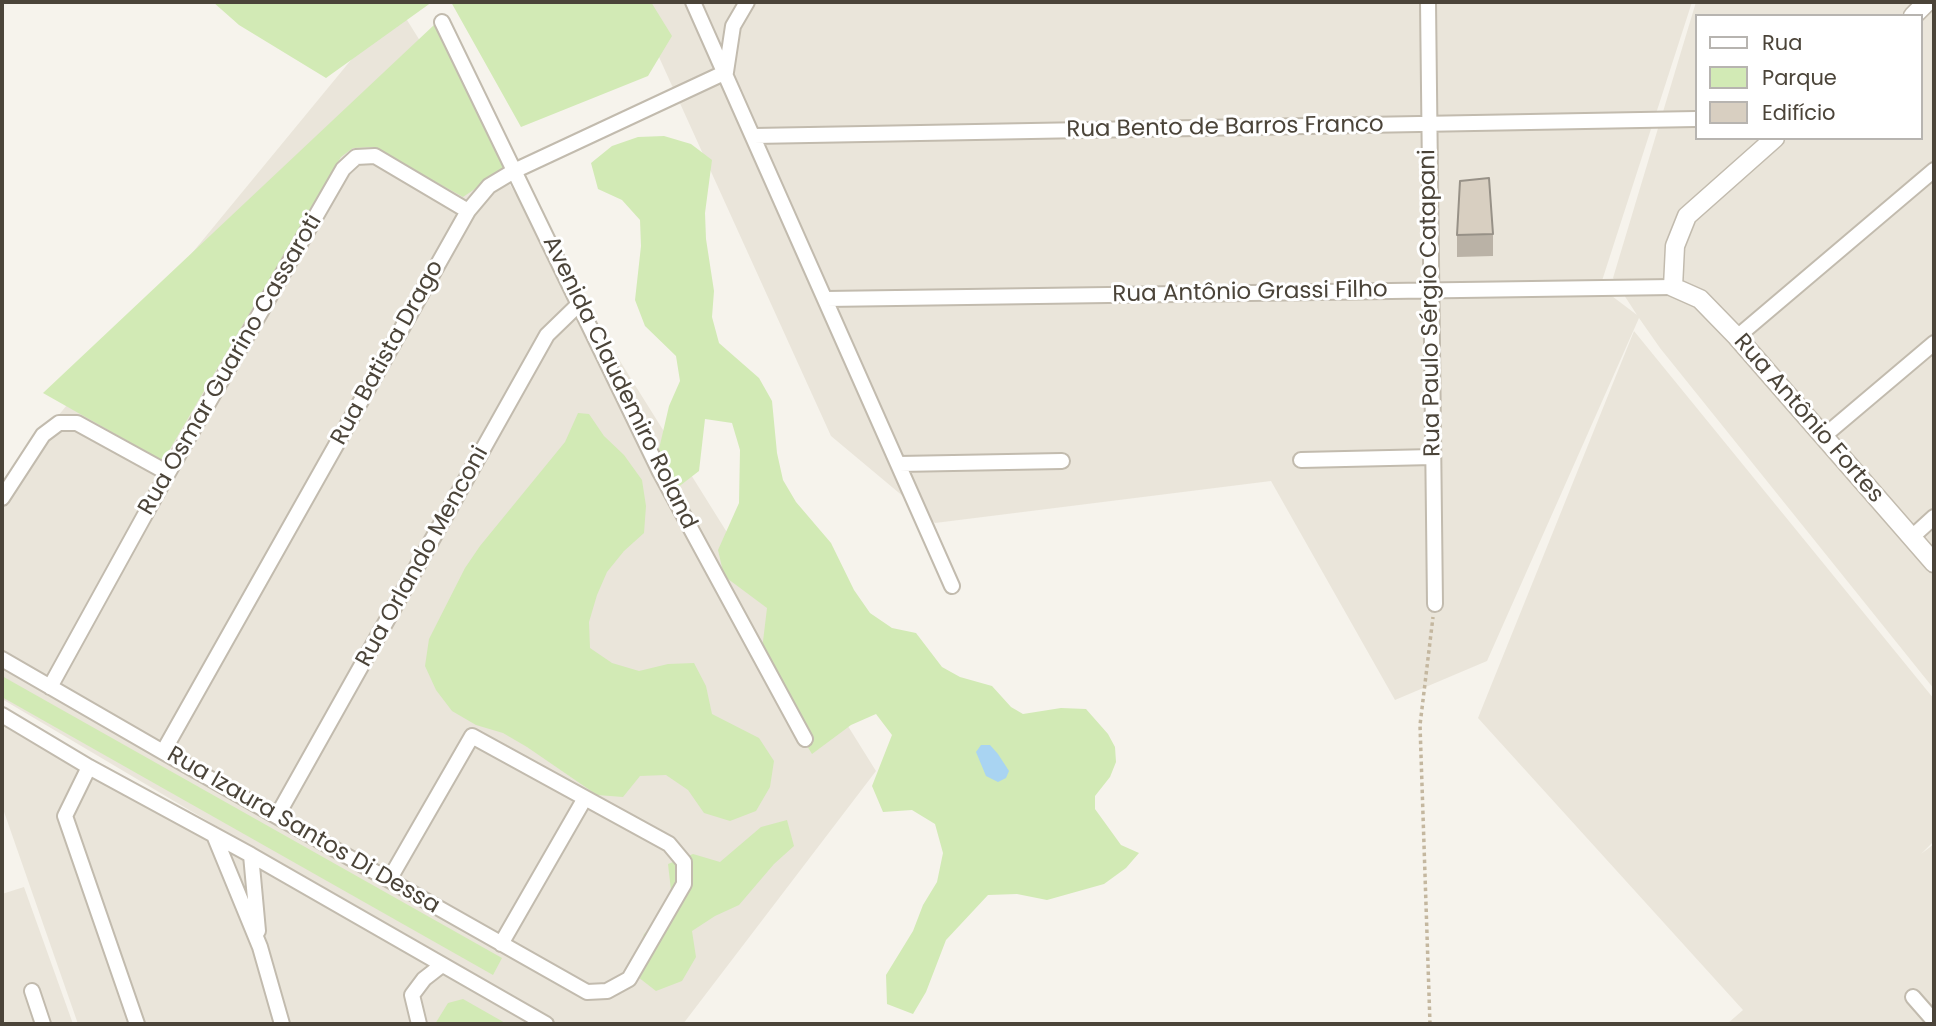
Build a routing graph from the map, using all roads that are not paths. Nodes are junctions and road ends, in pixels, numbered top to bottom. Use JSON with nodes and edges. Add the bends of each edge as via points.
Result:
{"nodes":[{"id":1,"x":693,"y":2,"type":"edge"},
{"id":2,"x":747,"y":2,"type":"edge"},
{"id":3,"x":1428,"y":2,"type":"edge"},
{"id":4,"x":442,"y":22,"type":"dead end"},
{"id":5,"x":726,"y":72,"type":"junction"},
{"id":6,"x":1694,"y":119,"type":"edge"},
{"id":7,"x":1429,"y":124,"type":"junction"},
{"id":8,"x":754,"y":136,"type":"junction"},
{"id":9,"x":1773,"y":140,"type":"edge"},
{"id":10,"x":1934,"y":170,"type":"edge"},
{"id":11,"x":514,"y":171,"type":"junction"},
{"id":12,"x":468,"y":211,"type":"junction"},
{"id":13,"x":1673,"y":286,"type":"junction"},
{"id":14,"x":1431,"y":290,"type":"junction"},
{"id":15,"x":826,"y":299,"type":"junction"},
{"id":16,"x":579,"y":304,"type":"junction"},
{"id":17,"x":1737,"y":337,"type":"junction"},
{"id":18,"x":1934,"y":343,"type":"edge"},
{"id":19,"x":1824,"y":436,"type":"junction"},
{"id":20,"x":1433,"y":457,"type":"junction"},
{"id":21,"x":1301,"y":460,"type":"dead end"},
{"id":22,"x":1062,"y":461,"type":"dead end"},
{"id":23,"x":898,"y":464,"type":"junction"},
{"id":24,"x":168,"y":473,"type":"junction"},
{"id":25,"x":2,"y":498,"type":"edge"},
{"id":26,"x":1934,"y":517,"type":"edge"},
{"id":27,"x":1912,"y":537,"type":"junction"},
{"id":28,"x":1934,"y":563,"type":"edge"},
{"id":29,"x":952,"y":586,"type":"dead end"},
{"id":30,"x":1435,"y":604,"type":"road end"},
{"id":31,"x":2,"y":659,"type":"edge"},
{"id":32,"x":50,"y":687,"type":"junction"},
{"id":33,"x":2,"y":715,"type":"edge"},
{"id":34,"x":805,"y":739,"type":"dead end"},
{"id":35,"x":163,"y":752,"type":"junction"},
{"id":36,"x":89,"y":767,"type":"junction"},
{"id":37,"x":585,"y":798,"type":"junction"},
{"id":38,"x":277,"y":816,"type":"junction"},
{"id":39,"x":214,"y":835,"type":"junction"},
{"id":40,"x":251,"y":855,"type":"junction"},
{"id":41,"x":389,"y":880,"type":"junction"},
{"id":42,"x":501,"y":944,"type":"junction"},
{"id":43,"x":260,"y":947,"type":"junction"},
{"id":44,"x":442,"y":965,"type":"junction"},
{"id":45,"x":32,"y":991,"type":"dead end"},
{"id":46,"x":1913,"y":997,"type":"dead end"},
{"id":47,"x":1934,"y":1021,"type":"edge"},
{"id":48,"x":43,"y":1024,"type":"edge"},
{"id":49,"x":136,"y":1024,"type":"edge"},
{"id":50,"x":282,"y":1024,"type":"edge"},
{"id":51,"x":419,"y":1024,"type":"edge"},
{"id":52,"x":546,"y":1024,"type":"edge"}],
"edges":[{"from":1,"to":5,"type":"street"},
{"from":2,"to":5,"type":"street","via":[[733,26]]},
{"from":3,"to":7,"type":"street","name":"Rua Paulo Sérgio Catapani"},
{"from":4,"to":11,"type":"street","name":"Avenida Claudemiro Roland"},
{"from":5,"to":8,"type":"street"},
{"from":5,"to":11,"type":"street","name":"Rua Batista Drago"},
{"from":6,"to":7,"type":"street","name":"Rua Bento de Barros Franco"},
{"from":7,"to":8,"type":"street","name":"Rua Bento de Barros Franco"},
{"from":7,"to":14,"type":"street","name":"Rua Paulo Sérgio Catapani"},
{"from":8,"to":15,"type":"street"},
{"from":9,"to":13,"type":"street","via":[[1687,216],[1675,246]]},
{"from":10,"to":17,"type":"street"},
{"from":11,"to":12,"type":"street","name":"Rua Batista Drago","via":[[489,186]]},
{"from":11,"to":16,"type":"street","name":"Avenida Claudemiro Roland"},
{"from":12,"to":24,"type":"street","name":"Rua Osmar Guarino Cassaroti","via":[[374,156],[356,157],[343,169]]},
{"from":12,"to":35,"type":"street","name":"Rua Batista Drago"},
{"from":13,"to":14,"type":"street","name":"Rua Antônio Grassi Filho"},
{"from":13,"to":17,"type":"street","name":"Rua Antônio Fortes","via":[[1700,299]]},
{"from":14,"to":15,"type":"street","name":"Rua Antônio Grassi Filho"},
{"from":14,"to":20,"type":"street","name":"Rua Paulo Sérgio Catapani"},
{"from":15,"to":23,"type":"street"},
{"from":16,"to":34,"type":"street","name":"Avenida Claudemiro Roland","via":[[660,472]]},
{"from":16,"to":38,"type":"street","name":"Rua Orlando Menconi","via":[[547,335]]},
{"from":17,"to":19,"type":"street","name":"Rua Antônio Fortes"},
{"from":18,"to":19,"type":"street"},
{"from":19,"to":27,"type":"street","name":"Rua Antônio Fortes"},
{"from":20,"to":21,"type":"street"},
{"from":20,"to":30,"type":"street","name":"Rua Paulo Sérgio Catapani"},
{"from":22,"to":23,"type":"street"},
{"from":23,"to":29,"type":"street"},
{"from":24,"to":25,"type":"street","via":[[77,423],[59,423],[43,435]]},
{"from":24,"to":32,"type":"street","name":"Rua Osmar Guarino Cassaroti"},
{"from":26,"to":27,"type":"street"},
{"from":27,"to":28,"type":"street","name":"Rua Antônio Fortes"},
{"from":31,"to":32,"type":"street","name":"Rua Izaura Santos Di Dessa"},
{"from":32,"to":35,"type":"street","name":"Rua Izaura Santos Di Dessa"},
{"from":33,"to":36,"type":"street","name":"Rua Izaura Santos Di Dessa"},
{"from":35,"to":38,"type":"street","name":"Rua Izaura Santos Di Dessa"},
{"from":36,"to":39,"type":"street","name":"Rua Izaura Santos Di Dessa"},
{"from":36,"to":49,"type":"street","via":[[65,816]]},
{"from":37,"to":41,"type":"street","via":[[472,736]]},
{"from":37,"to":42,"type":"street"},
{"from":37,"to":42,"type":"street","name":"Rua Izaura Santos Di Dessa","via":[[669,844],[684,862],[684,884],[629,979],[607,991],[587,992]]},
{"from":38,"to":41,"type":"street","name":"Rua Izaura Santos Di Dessa"},
{"from":39,"to":40,"type":"street","name":"Rua Izaura Santos Di Dessa"},
{"from":39,"to":43,"type":"street"},
{"from":40,"to":43,"type":"street"},
{"from":40,"to":44,"type":"street","name":"Rua Izaura Santos Di Dessa"},
{"from":41,"to":42,"type":"street","name":"Rua Izaura Santos Di Dessa"},
{"from":43,"to":50,"type":"street"},
{"from":44,"to":51,"type":"street","via":[[412,995]]},
{"from":44,"to":52,"type":"street","name":"Rua Izaura Santos Di Dessa"},
{"from":45,"to":48,"type":"street"},
{"from":46,"to":47,"type":"street"}]}
